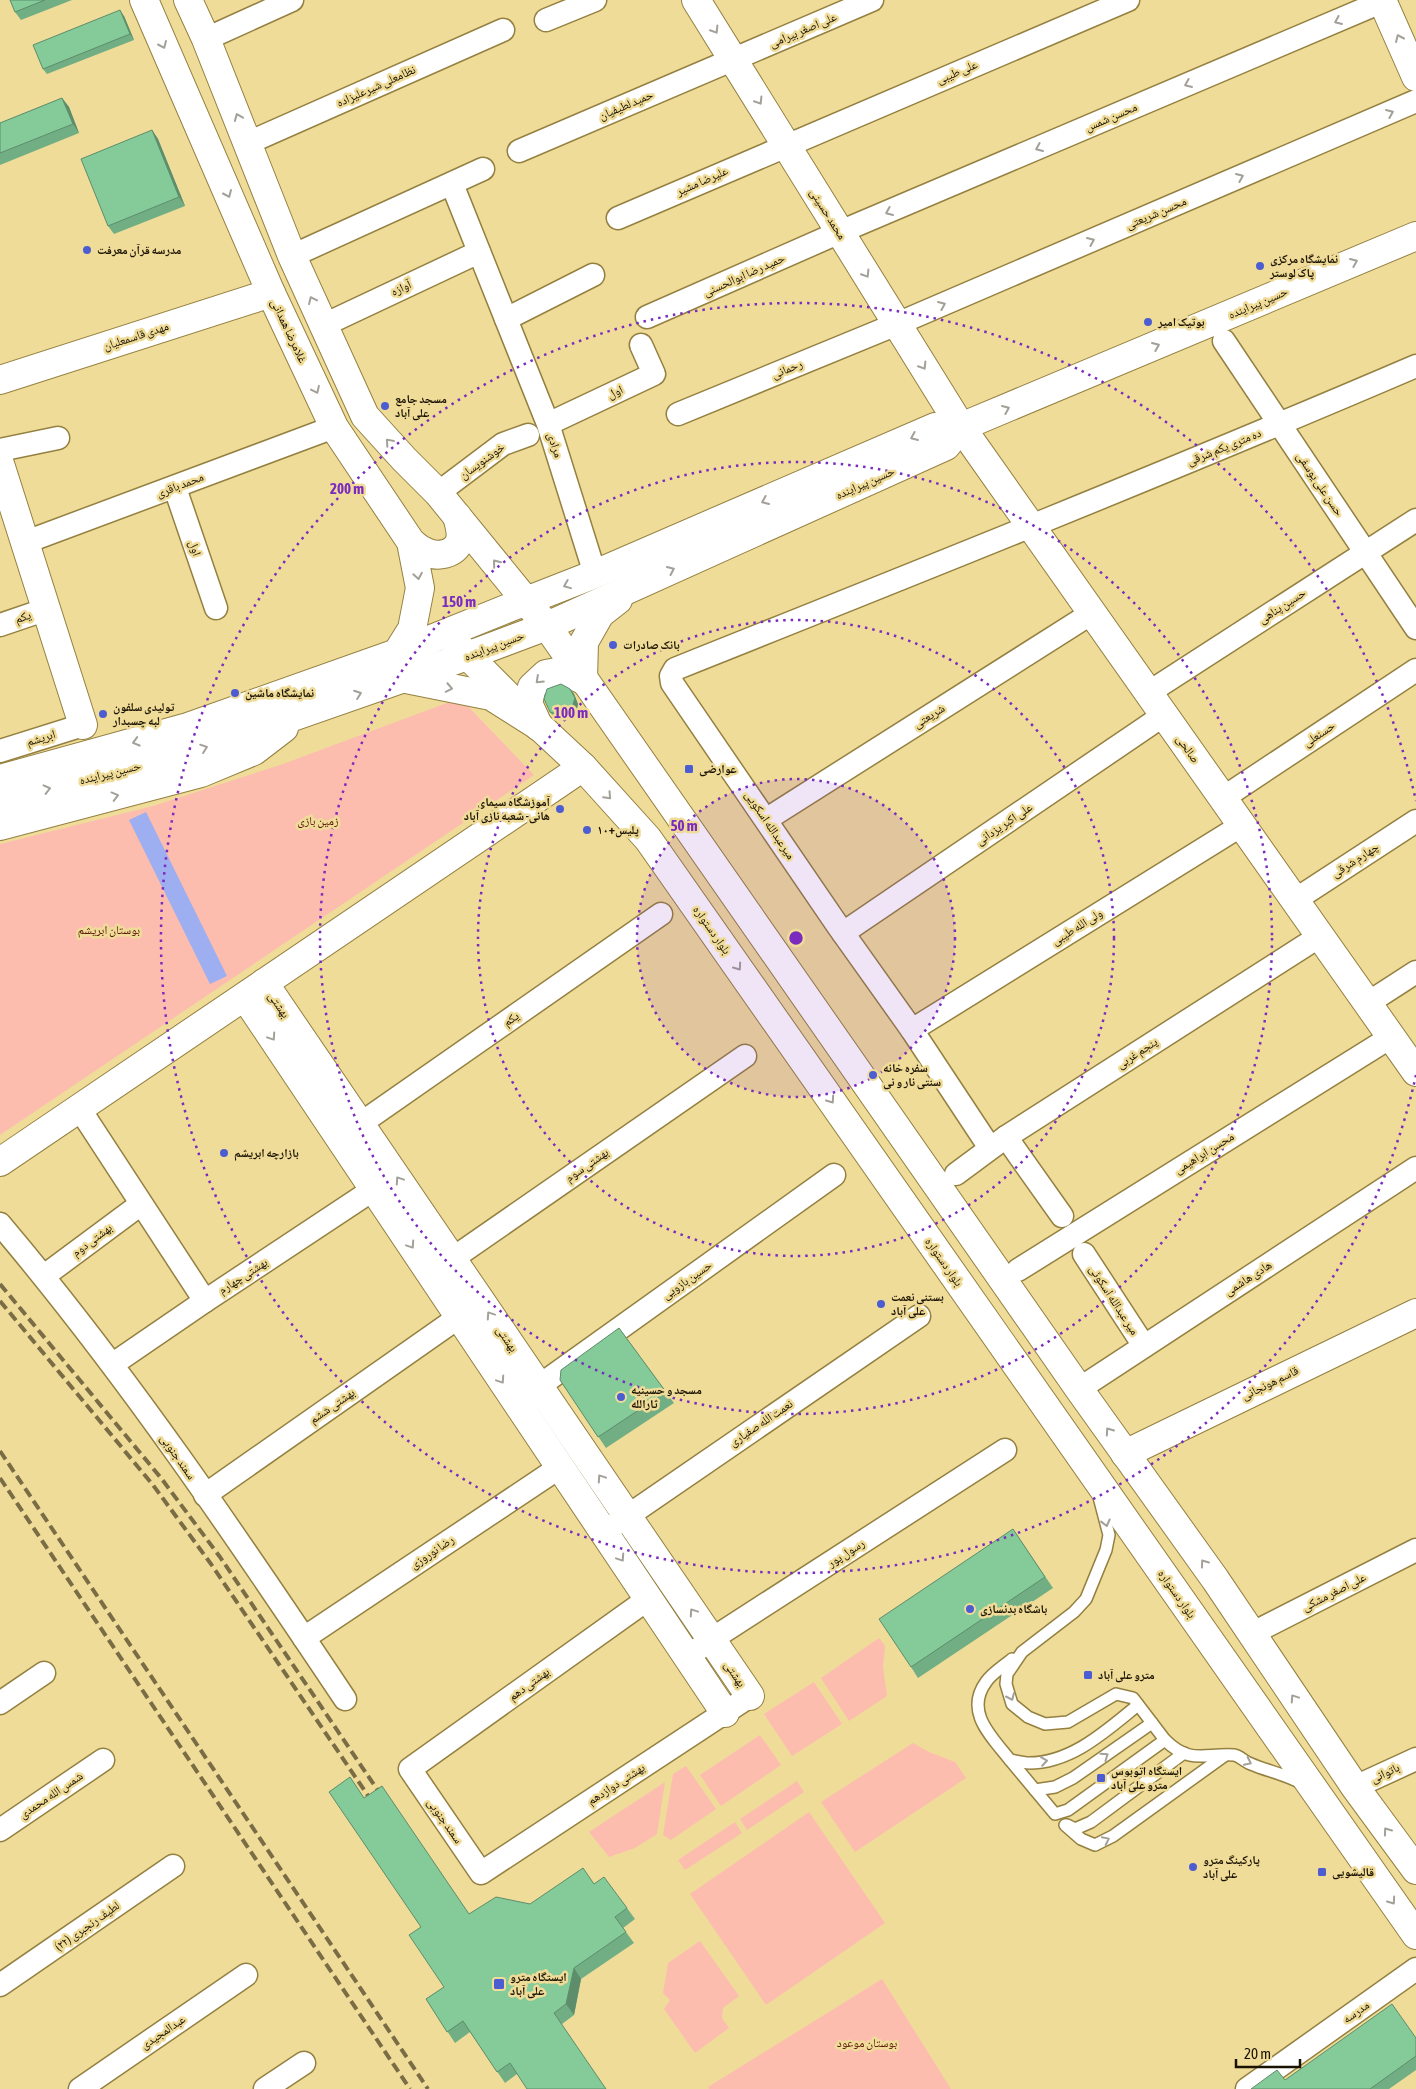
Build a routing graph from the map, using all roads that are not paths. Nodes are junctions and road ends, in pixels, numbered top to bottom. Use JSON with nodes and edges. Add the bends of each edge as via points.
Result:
{"nodes":[{"id":1,"x":144,"y":0,"type":"edge"},
{"id":2,"x":188,"y":0,"type":"edge"},
{"id":3,"x":292,"y":0,"type":"edge"},
{"id":4,"x":595,"y":0,"type":"edge"},
{"id":5,"x":696,"y":0,"type":"edge"},
{"id":6,"x":872,"y":0,"type":"edge"},
{"id":7,"x":1128,"y":0,"type":"edge"},
{"id":8,"x":1384,"y":1,"type":"edge"},
{"id":9,"x":546,"y":20,"type":"dead end"},
{"id":10,"x":503,"y":30,"type":"dead end"},
{"id":11,"x":206,"y":39,"type":"junction"},
{"id":12,"x":733,"y":60,"type":"junction"},
{"id":13,"x":1416,"y":77,"type":"edge"},
{"id":14,"x":1416,"y":101,"type":"edge"},
{"id":15,"x":248,"y":143,"type":"junction"},
{"id":16,"x":786,"y":145,"type":"junction"},
{"id":17,"x":519,"y":151,"type":"dead end"},
{"id":18,"x":213,"y":158,"type":"junction"},
{"id":19,"x":483,"y":169,"type":"dead end"},
{"id":20,"x":452,"y":184,"type":"junction"},
{"id":21,"x":618,"y":218,"type":"dead end"},
{"id":22,"x":840,"y":232,"type":"junction"},
{"id":23,"x":1416,"y":236,"type":"edge"},
{"id":24,"x":479,"y":252,"type":"junction"},
{"id":25,"x":292,"y":256,"type":"junction"},
{"id":26,"x":593,"y":275,"type":"dead end"},
{"id":27,"x":271,"y":293,"type":"junction"},
{"id":28,"x":647,"y":317,"type":"dead end"},
{"id":29,"x":506,"y":319,"type":"junction"},
{"id":30,"x":897,"y":324,"type":"junction"},
{"id":31,"x":324,"y":325,"type":"junction"},
{"id":32,"x":1224,"y":340,"type":"dead end"},
{"id":33,"x":641,"y":345,"type":"dead end"},
{"id":34,"x":1416,"y":366,"type":"edge"},
{"id":35,"x":0,"y":380,"type":"edge"},
{"id":36,"x":678,"y":414,"type":"dead end"},
{"id":37,"x":1280,"y":424,"type":"junction"},
{"id":38,"x":334,"y":427,"type":"junction"},
{"id":39,"x":961,"y":427,"type":"junction"},
{"id":40,"x":538,"y":430,"type":"junction"},
{"id":41,"x":58,"y":438,"type":"dead end"},
{"id":42,"x":0,"y":450,"type":"edge"},
{"id":43,"x":0,"y":464,"type":"edge"},
{"id":44,"x":174,"y":488,"type":"junction"},
{"id":45,"x":438,"y":493,"type":"junction"},
{"id":46,"x":457,"y":516,"type":"junction"},
{"id":47,"x":1416,"y":520,"type":"edge"},
{"id":48,"x":1031,"y":526,"type":"junction"},
{"id":49,"x":26,"y":542,"type":"junction"},
{"id":50,"x":411,"y":542,"type":"junction"},
{"id":51,"x":1366,"y":552,"type":"junction"},
{"id":52,"x":595,"y":574,"type":"junction"},
{"id":53,"x":632,"y":588,"type":"junction"},
{"id":54,"x":526,"y":602,"type":"junction"},
{"id":55,"x":47,"y":608,"type":"junction"},
{"id":56,"x":216,"y":608,"type":"dead end"},
{"id":57,"x":1092,"y":613,"type":"junction"},
{"id":58,"x":0,"y":625,"type":"edge"},
{"id":59,"x":546,"y":626,"type":"junction"},
{"id":60,"x":1416,"y":628,"type":"edge"},
{"id":61,"x":446,"y":634,"type":"junction"},
{"id":62,"x":468,"y":656,"type":"junction"},
{"id":63,"x":399,"y":666,"type":"junction"},
{"id":64,"x":1416,"y":670,"type":"edge"},
{"id":65,"x":583,"y":680,"type":"junction"},
{"id":66,"x":1148,"y":693,"type":"junction"},
{"id":67,"x":303,"y":713,"type":"junction"},
{"id":68,"x":1164,"y":715,"type":"junction"},
{"id":69,"x":83,"y":726,"type":"joint"},
{"id":70,"x":540,"y":727,"type":"junction"},
{"id":71,"x":0,"y":751,"type":"edge"},
{"id":72,"x":582,"y":767,"type":"junction"},
{"id":73,"x":0,"y":780,"type":"edge"},
{"id":74,"x":1223,"y":798,"type":"junction"},
{"id":75,"x":0,"y":801,"type":"edge"},
{"id":76,"x":767,"y":819,"type":"junction"},
{"id":77,"x":1416,"y":821,"type":"edge"},
{"id":78,"x":1242,"y":825,"type":"junction"},
{"id":79,"x":0,"y":826,"type":"edge"},
{"id":80,"x":1295,"y":900,"type":"junction"},
{"id":81,"x":661,"y":914,"type":"dead end"},
{"id":82,"x":843,"y":933,"type":"junction"},
{"id":83,"x":1320,"y":936,"type":"junction"},
{"id":84,"x":1416,"y":972,"type":"edge"},
{"id":85,"x":254,"y":990,"type":"junction"},
{"id":86,"x":1368,"y":1003,"type":"junction"},
{"id":87,"x":912,"y":1030,"type":"junction"},
{"id":88,"x":1391,"y":1037,"type":"junction"},
{"id":89,"x":745,"y":1056,"type":"dead end"},
{"id":90,"x":1416,"y":1072,"type":"edge"},
{"id":91,"x":80,"y":1108,"type":"junction"},
{"id":92,"x":360,"y":1124,"type":"junction"},
{"id":93,"x":998,"y":1142,"type":"junction"},
{"id":94,"x":0,"y":1162,"type":"edge"},
{"id":95,"x":1416,"y":1168,"type":"edge"},
{"id":96,"x":956,"y":1174,"type":"dead end"},
{"id":97,"x":834,"y":1175,"type":"dead end"},
{"id":98,"x":374,"y":1189,"type":"junction"},
{"id":99,"x":141,"y":1204,"type":"junction"},
{"id":100,"x":1062,"y":1216,"type":"dead end"},
{"id":101,"x":0,"y":1224,"type":"edge"},
{"id":102,"x":1084,"y":1254,"type":"dead end"},
{"id":103,"x":441,"y":1266,"type":"junction"},
{"id":104,"x":1018,"y":1270,"type":"dead end"},
{"id":105,"x":44,"y":1276,"type":"junction"},
{"id":106,"x":204,"y":1301,"type":"junction"},
{"id":107,"x":1416,"y":1313,"type":"edge"},
{"id":108,"x":919,"y":1316,"type":"dead end"},
{"id":109,"x":459,"y":1317,"type":"junction"},
{"id":110,"x":1144,"y":1346,"type":"junction"},
{"id":111,"x":113,"y":1364,"type":"junction"},
{"id":112,"x":539,"y":1386,"type":"junction"},
{"id":113,"x":1079,"y":1389,"type":"junction"},
{"id":114,"x":1005,"y":1450,"type":"dead end"},
{"id":115,"x":1125,"y":1454,"type":"junction"},
{"id":116,"x":560,"y":1467,"type":"junction"},
{"id":117,"x":1094,"y":1476,"type":"junction"},
{"id":118,"x":205,"y":1495,"type":"junction"},
{"id":119,"x":627,"y":1515,"type":"junction"},
{"id":120,"x":604,"y":1532,"type":"junction"},
{"id":121,"x":1416,"y":1550,"type":"edge"},
{"id":122,"x":648,"y":1599,"type":"junction"},
{"id":123,"x":1251,"y":1634,"type":"junction"},
{"id":124,"x":304,"y":1638,"type":"junction"},
{"id":125,"x":712,"y":1639,"type":"junction"},
{"id":126,"x":1022,"y":1652,"type":"junction"},
{"id":127,"x":687,"y":1657,"type":"junction"},
{"id":128,"x":44,"y":1673,"type":"dead end"},
{"id":129,"x":750,"y":1696,"type":"joint"},
{"id":130,"x":345,"y":1699,"type":"dead end"},
{"id":131,"x":0,"y":1703,"type":"edge"},
{"id":132,"x":1138,"y":1705,"type":"junction"},
{"id":133,"x":725,"y":1713,"type":"junction"},
{"id":134,"x":1152,"y":1723,"type":"junction"},
{"id":135,"x":1166,"y":1740,"type":"junction"},
{"id":136,"x":1184,"y":1753,"type":"junction"},
{"id":137,"x":1224,"y":1756,"type":"junction"},
{"id":138,"x":1416,"y":1759,"type":"edge"},
{"id":139,"x":103,"y":1760,"type":"dead end"},
{"id":140,"x":1010,"y":1760,"type":"junction"},
{"id":141,"x":410,"y":1769,"type":"joint"},
{"id":142,"x":1355,"y":1787,"type":"junction"},
{"id":143,"x":1035,"y":1790,"type":"junction"},
{"id":144,"x":1314,"y":1790,"type":"junction"},
{"id":145,"x":1055,"y":1814,"type":"junction"},
{"id":146,"x":1065,"y":1825,"type":"junction"},
{"id":147,"x":0,"y":1830,"type":"edge"},
{"id":148,"x":173,"y":1866,"type":"dead end"},
{"id":149,"x":1416,"y":1870,"type":"edge"},
{"id":150,"x":481,"y":1873,"type":"joint"},
{"id":151,"x":1416,"y":1935,"type":"edge"},
{"id":152,"x":1416,"y":1969,"type":"edge"},
{"id":153,"x":246,"y":1975,"type":"dead end"},
{"id":154,"x":0,"y":1986,"type":"edge"},
{"id":155,"x":304,"y":2063,"type":"dead end"},
{"id":156,"x":80,"y":2089,"type":"edge"},
{"id":157,"x":265,"y":2089,"type":"edge"},
{"id":158,"x":1248,"y":2089,"type":"edge"}],
"edges":[{"from":1,"to":18,"type":"main road","name":"غلامرضا همدانی","one_way":true},
{"from":2,"to":11,"type":"main road"},
{"from":3,"to":11,"type":"street"},
{"from":4,"to":9,"type":"street"},
{"from":5,"to":12,"type":"main road","name":"محمد حسینی","one_way":true},
{"from":6,"to":12,"type":"street","name":"علی اصغر بیرامی"},
{"from":7,"to":16,"type":"street","name":"علی طیبی"},
{"from":13,"to":8,"type":"main road","one_way":true},
{"from":8,"to":22,"type":"street","name":"محسن شمس","one_way":true},
{"from":10,"to":15,"type":"street","name":"نظامعلی شیرعلیزاده"},
{"from":15,"to":11,"type":"main road","one_way":true},
{"from":12,"to":16,"type":"main road","name":"محمد حسینی","one_way":true},
{"from":12,"to":17,"type":"street","name":"حمید لطیفیان"},
{"from":30,"to":14,"type":"street","name":"محسن شریعتی","one_way":true},
{"from":15,"to":18,"type":"main road"},
{"from":15,"to":25,"type":"main road"},
{"from":16,"to":21,"type":"street","name":"علیرضا مشیر"},
{"from":16,"to":22,"type":"main road","name":"محمد حسینی"},
{"from":18,"to":27,"type":"main road","name":"غلامرضا همدانی","one_way":true},
{"from":19,"to":20,"type":"street"},
{"from":20,"to":24,"type":"street","name":"مرادی"},
{"from":20,"to":25,"type":"street"},
{"from":22,"to":28,"type":"street","name":"حمید رضا ابوالحسنی"},
{"from":22,"to":30,"type":"main road","name":"محمد حسینی","one_way":true},
{"from":39,"to":23,"type":"main road","name":"حسین پیراینده","one_way":true},
{"from":24,"to":29,"type":"street","name":"مرادی"},
{"from":24,"to":31,"type":"street","name":"آوازه"},
{"from":31,"to":25,"type":"main road","one_way":true},
{"from":26,"to":29,"type":"street"},
{"from":27,"to":35,"type":"main road","name":"مهدی قاسمعلیان"},
{"from":27,"to":38,"type":"main road","name":"غلامرضا همدانی","one_way":true},
{"from":29,"to":40,"type":"street","name":"مرادی"},
{"from":30,"to":36,"type":"street","name":"رحمانی"},
{"from":30,"to":39,"type":"main road","name":"محمد حسینی","one_way":true},
{"from":45,"to":31,"type":"main road","one_way":true,"via":[[366,416]]},
{"from":32,"to":37,"type":"street","name":"حسن علی یوسفی"},
{"from":33,"to":40,"type":"street","name":"اول","via":[[654,374]]},
{"from":34,"to":37,"type":"street","name":"ده متری یکم شرقی"},
{"from":37,"to":48,"type":"street","name":"ده متری یکم شرقی"},
{"from":37,"to":51,"type":"street","name":"حسن علی یوسفی"},
{"from":38,"to":44,"type":"street","name":"محمد باقری"},
{"from":38,"to":50,"type":"main road","name":"غلامرضا همدانی"},
{"from":39,"to":48,"type":"main road","name":"صالحی"},
{"from":39,"to":52,"type":"main road","name":"حسین پیراینده","one_way":true,"via":[[936,428]]},
{"from":53,"to":39,"type":"main road","name":"حسین پیراینده","one_way":true,"via":[[946,446]]},
{"from":40,"to":45,"type":"street","name":"خوشنویسان","via":[[503,444]]},
{"from":40,"to":52,"type":"street","name":"مرادی"},
{"from":41,"to":42,"type":"street"},
{"from":43,"to":49,"type":"main road"},
{"from":44,"to":49,"type":"street","name":"محمد باقری"},
{"from":44,"to":56,"type":"street","name":"اول"},
{"from":45,"to":46,"type":"main road"},
{"from":46,"to":50,"type":"main road","via":[[460,542],[454,550],[440,556],[424,552]]},
{"from":54,"to":46,"type":"main road","one_way":true},
{"from":47,"to":51,"type":"street","name":"حسین پناهی"},
{"from":48,"to":57,"type":"main road","name":"صالحی"},
{"from":48,"to":76,"type":"street","name":"میرعبدالله اسکویی","via":[[675,670],[671,676],[672,683]]},
{"from":49,"to":55,"type":"main road"},
{"from":50,"to":63,"type":"main road","name":"غلامرضا همدانی","one_way":true,"via":[[420,588],[412,629]]},
{"from":51,"to":60,"type":"street","name":"حسن علی یوسفی"},
{"from":51,"to":66,"type":"street","name":"حسین پناهی"},
{"from":52,"to":54,"type":"main road","name":"حسین پیراینده","one_way":true},
{"from":53,"to":59,"type":"main road","name":"حسین پیراینده"},
{"from":53,"to":65,"type":"main road","via":[[600,614],[584,642]]},
{"from":54,"to":59,"type":"main road"},
{"from":54,"to":61,"type":"main road","name":"حسین پیراینده"},
{"from":55,"to":58,"type":"street","name":"یکم"},
{"from":55,"to":69,"type":"main road"},
{"from":57,"to":66,"type":"main road","name":"صالحی"},
{"from":57,"to":76,"type":"street","name":"شریعتی"},
{"from":59,"to":62,"type":"main road","name":"حسین پیراینده"},
{"from":59,"to":65,"type":"main road"},
{"from":61,"to":62,"type":"main road"},
{"from":61,"to":63,"type":"main road","name":"حسین پیراینده"},
{"from":62,"to":63,"type":"main road","name":"حسین پیراینده"},
{"from":62,"to":70,"type":"main road"},
{"from":67,"to":63,"type":"main road","name":"حسین پیراینده","one_way":true},
{"from":63,"to":70,"type":"main road","name":"بلوار دستواره","one_way":true,"via":[[491,696]]},
{"from":63,"to":73,"type":"main road","name":"حسین پیراینده","one_way":true},
{"from":64,"to":74,"type":"street","name":"حسنعلی"},
{"from":65,"to":70,"type":"main road","one_way":true,"via":[[562,671],[546,674],[532,687],[528,703]]},
{"from":65,"to":113,"type":"main road"},
{"from":66,"to":68,"type":"main road","name":"صالحی"},
{"from":75,"to":67,"type":"main road","name":"حسین پیراینده","one_way":true,"via":[[195,751]]},
{"from":79,"to":67,"type":"main road","one_way":true,"via":[[201,773],[254,751]]},
{"from":68,"to":74,"type":"main road","name":"صالحی"},
{"from":68,"to":82,"type":"street","name":"علی اکبر یزدانی"},
{"from":69,"to":71,"type":"street","name":"ابریشم"},
{"from":70,"to":72,"type":"main road","name":"بلوار دستواره"},
{"from":72,"to":85,"type":"main road","name":"بهشتی"},
{"from":72,"to":117,"type":"main road","name":"بلوار دستواره","one_way":true,"via":[[648,839]]},
{"from":74,"to":78,"type":"main road","name":"صالحی"},
{"from":76,"to":82,"type":"street","name":"میرعبدالله اسکویی"},
{"from":77,"to":80,"type":"street","name":"چهارم شرقی"},
{"from":78,"to":80,"type":"main road","name":"صالحی"},
{"from":78,"to":87,"type":"street","name":"ولی الله طیبی"},
{"from":80,"to":83,"type":"main road","name":"صالحی"},
{"from":81,"to":92,"type":"street","name":"یکم"},
{"from":82,"to":87,"type":"street","name":"میرعبدالله اسکویی"},
{"from":83,"to":86,"type":"main road","name":"صالحی"},
{"from":83,"to":93,"type":"street","name":"پنجم غربی"},
{"from":84,"to":86,"type":"street"},
{"from":85,"to":91,"type":"main road","name":"بهشتی"},
{"from":85,"to":92,"type":"main road","name":"بهشتی"},
{"from":85,"to":98,"type":"main road","one_way":true},
{"from":86,"to":88,"type":"main road","name":"صالحی"},
{"from":87,"to":93,"type":"street","name":"میرعبدالله اسکویی"},
{"from":88,"to":90,"type":"main road","name":"صالحی"},
{"from":88,"to":104,"type":"street","name":"محسن ابراهیمی"},
{"from":89,"to":103,"type":"street","name":"بهشتی سوم"},
{"from":91,"to":94,"type":"main road","name":"بهشتی"},
{"from":91,"to":99,"type":"street"},
{"from":103,"to":92,"type":"main road","name":"بهشتی","one_way":true},
{"from":93,"to":96,"type":"street","name":"پنجم غربی"},
{"from":93,"to":100,"type":"street"},
{"from":95,"to":110,"type":"street","name":"هادی هاشمی"},
{"from":97,"to":112,"type":"street","name":"حسین بازویی"},
{"from":98,"to":103,"type":"main road","one_way":true},
{"from":98,"to":106,"type":"street","name":"بهشتی چهارم"},
{"from":99,"to":105,"type":"street","name":"بهشتی دوم"},
{"from":99,"to":106,"type":"street"},
{"from":101,"to":105,"type":"street","name":"سمند جنوبی"},
{"from":102,"to":110,"type":"street","name":"میر عبدالله اسکوئی"},
{"from":103,"to":109,"type":"main road"},
{"from":112,"to":103,"type":"main road","name":"بهشتی","one_way":true},
{"from":105,"to":111,"type":"street","name":"سمند جنوبی"},
{"from":106,"to":111,"type":"street","name":"بهشتی چهارم"},
{"from":107,"to":115,"type":"main road","name":"قاسم هونجانی"},
{"from":108,"to":119,"type":"street","name":"نعمت الله صفیاری"},
{"from":109,"to":116,"type":"main road","one_way":true},
{"from":109,"to":118,"type":"street","name":"بهشتی ششم"},
{"from":110,"to":113,"type":"street","name":"هادی هاشمی"},
{"from":111,"to":118,"type":"street","name":"سمند جنوبی"},
{"from":119,"to":112,"type":"main road","name":"بهشتی","one_way":true},
{"from":115,"to":113,"type":"main road","one_way":true},
{"from":114,"to":125,"type":"street","name":"رسول پور"},
{"from":123,"to":115,"type":"main road","one_way":true,"via":[[1216,1579]]},
{"from":116,"to":120,"type":"main road"},
{"from":116,"to":124,"type":"street","name":"رضا نوروزی"},
{"from":117,"to":126,"type":"lane","one_way":true,"via":[[1109,1536],[1086,1599]]},
{"from":117,"to":144,"type":"main road","name":"بلوار دستواره"},
{"from":118,"to":124,"type":"street","name":"سمند جنوبی"},
{"from":119,"to":120,"type":"street","name":"نعمت الله صفیاری"},
{"from":125,"to":119,"type":"main road","name":"بهشتی","one_way":true},
{"from":120,"to":122,"type":"main road","one_way":true},
{"from":121,"to":123,"type":"street","name":"علی اصغر مشکی"},
{"from":122,"to":127,"type":"main road"},
{"from":122,"to":141,"type":"street","name":"بهشتی دهم"},
{"from":142,"to":123,"type":"main road","one_way":true},
{"from":124,"to":130,"type":"street","name":"سمند جنوبی"},
{"from":125,"to":127,"type":"street","name":"رسول پور"},
{"from":125,"to":129,"type":"main road","name":"بهشتی"},
{"from":126,"to":132,"type":"lane","one_way":true,"via":[[1007,1674],[1006,1684],[1012,1704],[1028,1717],[1045,1724],[1068,1722],[1116,1694],[1133,1698]]},
{"from":126,"to":140,"type":"lane","via":[[986,1682],[976,1704],[986,1729]]},
{"from":127,"to":133,"type":"main road"},
{"from":128,"to":131,"type":"street"},
{"from":129,"to":133,"type":"street","name":"بهشتی دوازدهم"},
{"from":132,"to":134,"type":"lane"},
{"from":140,"to":132,"type":"lane","one_way":true,"via":[[1029,1763],[1051,1760],[1094,1740]]},
{"from":133,"to":150,"type":"street","name":"بهشتی دوازدهم"},
{"from":134,"to":135,"type":"lane"},
{"from":143,"to":134,"type":"lane","one_way":true,"via":[[1055,1787],[1073,1778]]},
{"from":135,"to":136,"type":"lane"},
{"from":135,"to":145,"type":"lane","via":[[1068,1810]]},
{"from":136,"to":137,"type":"lane","via":[[1190,1756]]},
{"from":136,"to":146,"type":"lane","via":[[1091,1822],[1075,1829]]},
{"from":137,"to":144,"type":"lane","one_way":true,"via":[[1236,1755],[1250,1764],[1285,1774]]},
{"from":146,"to":137,"type":"lane","one_way":true,"via":[[1080,1839],[1094,1845],[1113,1836]]},
{"from":138,"to":142,"type":"street","name":"باتوانی"},
{"from":139,"to":147,"type":"street","name":"شمس الله محمدی"},
{"from":140,"to":143,"type":"lane"},
{"from":141,"to":150,"type":"street","name":"سمند جنوبی"},
{"from":149,"to":142,"type":"main road","one_way":true},
{"from":143,"to":145,"type":"lane"},
{"from":144,"to":151,"type":"main road","name":"بلوار دستواره","one_way":true},
{"from":145,"to":146,"type":"lane"},
{"from":148,"to":154,"type":"street","name":"لطیف رنجبری (۲۲)"},
{"from":152,"to":158,"type":"street","name":"مدرسه"},
{"from":153,"to":156,"type":"street","name":"عبدالمجیدی"},
{"from":155,"to":157,"type":"street"}]}
